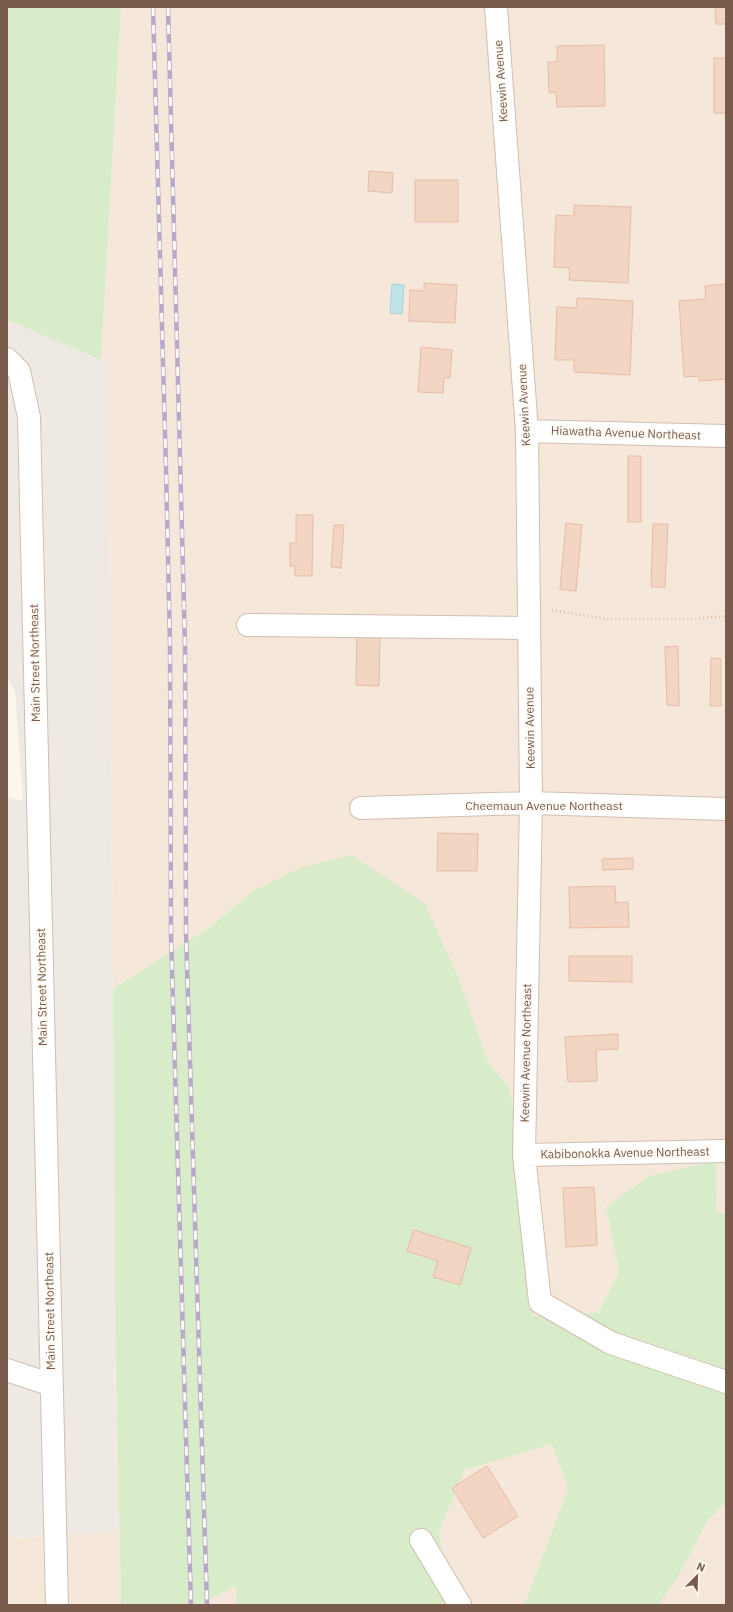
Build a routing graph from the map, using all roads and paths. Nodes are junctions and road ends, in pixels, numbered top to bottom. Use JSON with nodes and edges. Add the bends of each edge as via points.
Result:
{"nodes":[{"id":1,"x":496,"y":7,"type":"edge"},
{"id":2,"x":13,"y":365,"type":"edge"},
{"id":3,"x":527,"y":431,"type":"junction"},
{"id":4,"x":726,"y":436,"type":"edge"},
{"id":5,"x":528,"y":606,"type":"junction"},
{"id":6,"x":726,"y":616,"type":"edge"},
{"id":7,"x":248,"y":625,"type":"dead end"},
{"id":8,"x":528,"y":628,"type":"junction"},
{"id":9,"x":531,"y":803,"type":"junction"},
{"id":10,"x":361,"y":808,"type":"dead end"},
{"id":11,"x":726,"y":809,"type":"edge"},
{"id":12,"x":726,"y":1151,"type":"edge"},
{"id":13,"x":524,"y":1155,"type":"junction"},
{"id":14,"x":7,"y":1370,"type":"edge"},
{"id":15,"x":726,"y":1382,"type":"edge"},
{"id":16,"x":52,"y":1385,"type":"junction"},
{"id":17,"x":421,"y":1540,"type":"dead end"},
{"id":18,"x":57,"y":1605,"type":"edge"},
{"id":19,"x":460,"y":1605,"type":"edge"}],
"edges":[{"from":1,"to":3,"type":"street","name":"Keewin Avenue"},
{"from":2,"to":16,"type":"street","name":"Main Street Northeast","via":[[29,417]]},
{"from":3,"to":4,"type":"street","name":"Hiawatha Avenue Northeast"},
{"from":3,"to":5,"type":"street","name":"Keewin Avenue"},
{"from":5,"to":6,"type":"path","via":[[606,619],[695,620]]},
{"from":5,"to":8,"type":"street","name":"Keewin Avenue"},
{"from":7,"to":8,"type":"street"},
{"from":8,"to":9,"type":"street","name":"Keewin Avenue"},
{"from":9,"to":10,"type":"street","name":"Cheemaun Avenue Northeast"},
{"from":9,"to":11,"type":"street","name":"Cheemaun Avenue Northeast"},
{"from":9,"to":13,"type":"street","name":"Keewin Avenue Northeast"},
{"from":12,"to":13,"type":"street","name":"Kabibonokka Avenue Northeast"},
{"from":13,"to":15,"type":"street","name":"Keewin Avenue Northeast","via":[[540,1302],[611,1343]]},
{"from":14,"to":16,"type":"street"},
{"from":16,"to":18,"type":"street","name":"Main Street Northeast"},
{"from":17,"to":19,"type":"street"}]}
